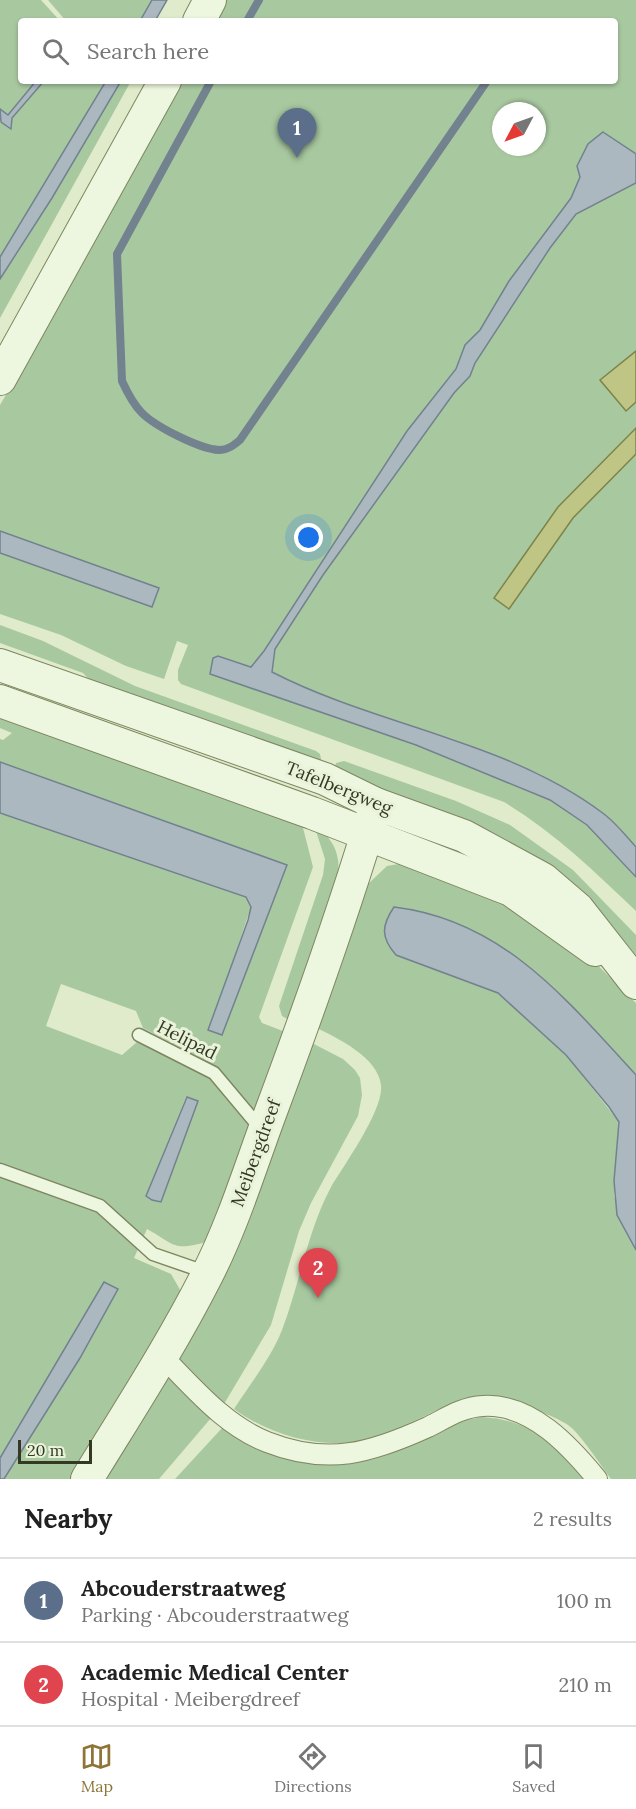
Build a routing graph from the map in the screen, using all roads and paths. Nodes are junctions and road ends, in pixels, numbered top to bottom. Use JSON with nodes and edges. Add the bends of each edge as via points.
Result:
{"nodes":[{"id":1,"x":210,"y":0,"type":"edge"},
{"id":2,"x":201,"y":18,"type":"edge"},
{"id":3,"x":163,"y":84,"type":"edge"},
{"id":4,"x":0,"y":379,"type":"edge"},
{"id":5,"x":0,"y":665,"type":"edge"},
{"id":6,"x":0,"y":701,"type":"edge"},
{"id":7,"x":376,"y":804,"type":"junction"},
{"id":8,"x":367,"y":834,"type":"junction"},
{"id":9,"x":635,"y":982,"type":"edge"},
{"id":10,"x":139,"y":1035,"type":"dead end"},
{"id":11,"x":264,"y":1132,"type":"junction"},
{"id":12,"x":0,"y":1170,"type":"edge"},
{"id":13,"x":208,"y":1273,"type":"junction"},
{"id":14,"x":162,"y":1356,"type":"junction"},
{"id":15,"x":87,"y":1479,"type":"edge"},
{"id":16,"x":597,"y":1479,"type":"edge"}],
"edges":[{"from":1,"to":2,"type":"street"},
{"from":3,"to":4,"type":"street"},
{"from":5,"to":7,"type":"street","name":"Tafelbergweg","via":[[325,779]]},
{"from":6,"to":8,"type":"street","name":"Tafelbergweg"},
{"from":7,"to":8,"type":"street","name":"Meibergdreef"},
{"from":7,"to":9,"type":"street","name":"Tafelbergweg","via":[[464,836],[543,879],[578,909]]},
{"from":8,"to":9,"type":"street","name":"Tafelbergweg","via":[[511,890]]},
{"from":8,"to":11,"type":"street","name":"Meibergdreef"},
{"from":10,"to":11,"type":"lane","name":"Helipad","via":[[214,1073]]},
{"from":11,"to":13,"type":"street","name":"Meibergdreef"},
{"from":12,"to":13,"type":"lane","via":[[100,1206],[153,1254]]},
{"from":13,"to":14,"type":"street","name":"Meibergdreef"},
{"from":14,"to":15,"type":"street","name":"Meibergdreef"},
{"from":14,"to":16,"type":"street","via":[[235,1426],[267,1442],[308,1452],[352,1455],[405,1438],[460,1410],[500,1407],[550,1430]]}]}
